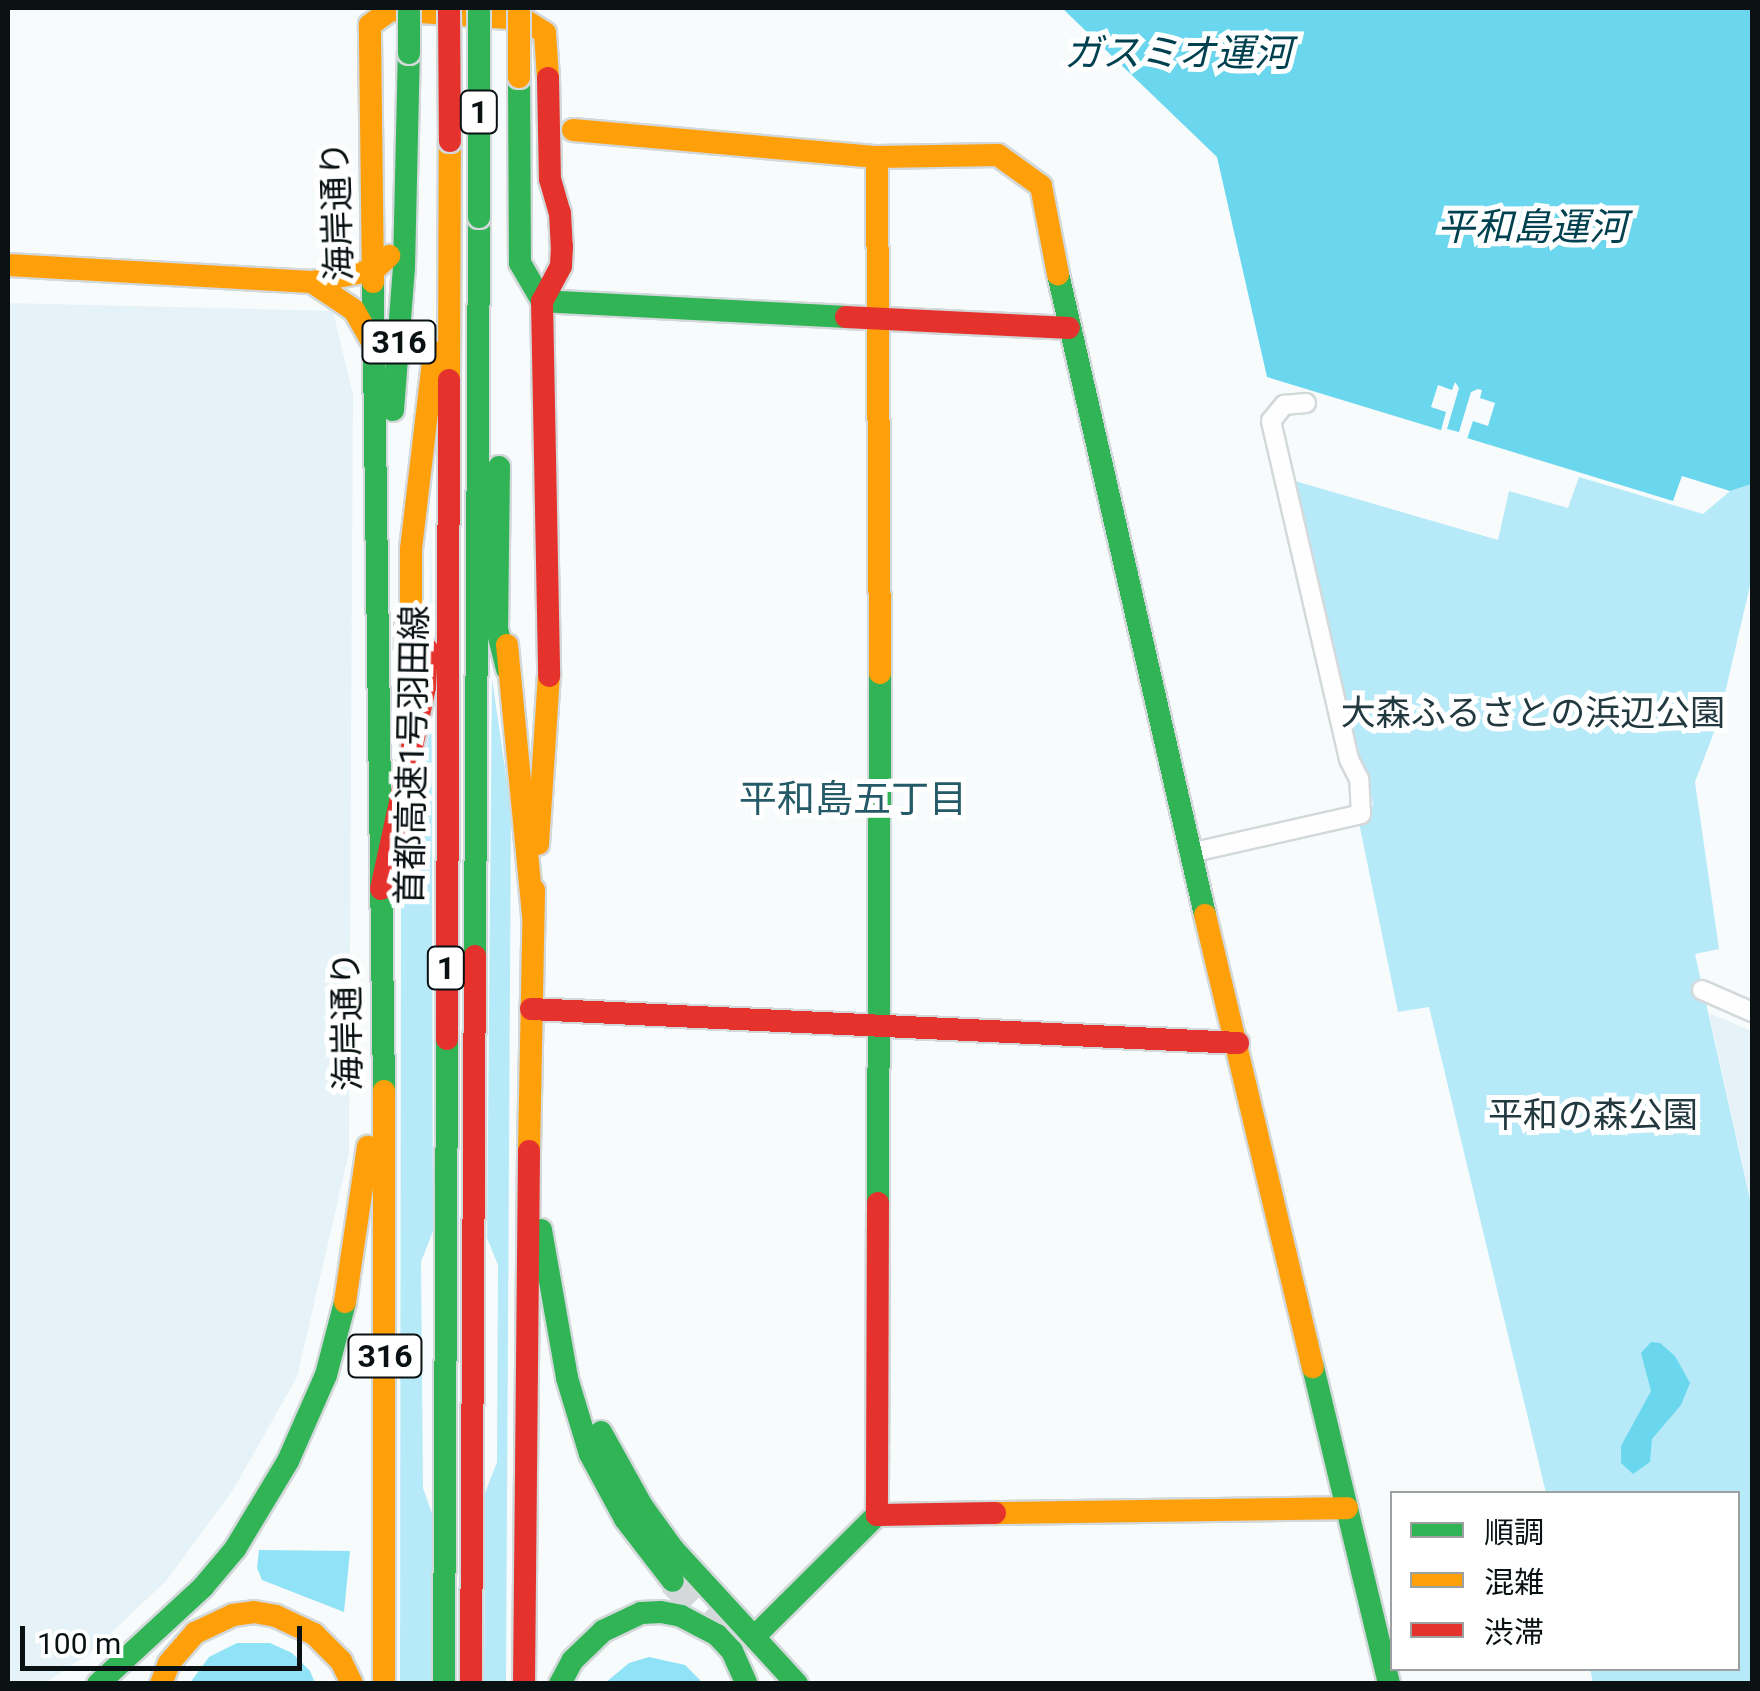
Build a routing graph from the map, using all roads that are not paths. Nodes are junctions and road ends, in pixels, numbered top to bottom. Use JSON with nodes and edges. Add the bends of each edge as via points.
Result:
{"nodes":[{"id":1,"x":409,"y":8,"type":"edge"},
{"id":2,"x":449,"y":8,"type":"edge"},
{"id":3,"x":479,"y":8,"type":"edge"},
{"id":4,"x":519,"y":8,"type":"edge"},
{"id":5,"x":573,"y":130,"type":"dead end"},
{"id":6,"x":877,"y":158,"type":"junction"},
{"id":7,"x":404,"y":200,"type":"junction"},
{"id":8,"x":450,"y":252,"type":"junction"},
{"id":9,"x":481,"y":252,"type":"junction"},
{"id":10,"x":8,"y":266,"type":"edge"},
{"id":11,"x":374,"y":270,"type":"junction"},
{"id":12,"x":312,"y":282,"type":"junction"},
{"id":13,"x":542,"y":301,"type":"junction"},
{"id":14,"x":881,"y":319,"type":"junction"},
{"id":15,"x":1069,"y":328,"type":"junction"},
{"id":16,"x":374,"y":345,"type":"junction"},
{"id":17,"x":1306,"y":403,"type":"dead end"},
{"id":18,"x":378,"y":481,"type":"junction"},
{"id":19,"x":419,"y":605,"type":"tunnel mouth"},
{"id":20,"x":419,"y":649,"type":"tunnel mouth"},
{"id":21,"x":1190,"y":853,"type":"junction"},
{"id":22,"x":381,"y":889,"type":"junction"},
{"id":23,"x":533,"y":914,"type":"junction"},
{"id":24,"x":1702,"y":990,"type":"dead end"},
{"id":25,"x":531,"y":1009,"type":"junction"},
{"id":26,"x":1752,"y":1012,"type":"edge"},
{"id":27,"x":880,"y":1025,"type":"junction"},
{"id":28,"x":382,"y":1028,"type":"junction"},
{"id":29,"x":1238,"y":1043,"type":"junction"},
{"id":30,"x":528,"y":1150,"type":"junction"},
{"id":31,"x":559,"y":1338,"type":"junction"},
{"id":32,"x":1347,"y":1508,"type":"junction"},
{"id":33,"x":877,"y":1516,"type":"junction"},
{"id":34,"x":673,"y":1581,"type":"tunnel mouth"},
{"id":35,"x":755,"y":1636,"type":"junction"},
{"id":36,"x":791,"y":1676,"type":"edge"},
{"id":37,"x":98,"y":1684,"type":"edge"},
{"id":38,"x":160,"y":1684,"type":"edge"},
{"id":39,"x":352,"y":1684,"type":"edge"},
{"id":40,"x":384,"y":1684,"type":"edge"},
{"id":41,"x":444,"y":1684,"type":"edge"},
{"id":42,"x":472,"y":1684,"type":"edge"},
{"id":43,"x":524,"y":1684,"type":"edge"},
{"id":44,"x":560,"y":1684,"type":"edge"},
{"id":45,"x":747,"y":1684,"type":"edge"},
{"id":46,"x":812,"y":1684,"type":"edge"},
{"id":47,"x":1390,"y":1684,"type":"edge"}],
"edges":[{"from":1,"to":7,"type":"main road","number":"316","bridge":true},
{"from":2,"to":8,"type":"main road","name":"首都高速1号羽田線","number":"1","bridge":true},
{"from":3,"to":9,"type":"main road","number":"1","bridge":true},
{"from":4,"to":13,"type":"main road","bridge":true,"via":[[520,264]]},
{"from":5,"to":6,"type":"main road"},
{"from":6,"to":14,"type":"main road"},
{"from":6,"to":15,"type":"main road","via":[[998,155],[1042,186]]},
{"from":7,"to":11,"type":"main road","via":[[394,249]]},
{"from":7,"to":18,"type":"main road","number":"316","via":[[391,442]]},
{"from":8,"to":19,"type":"main road","via":[[425,404],[416,520]]},
{"from":8,"to":41,"type":"main road","name":"首都高速1号羽田線","number":"1"},
{"from":9,"to":23,"type":"main road","via":[[508,552],[508,669]]},
{"from":9,"to":42,"type":"main road","name":"首都高速1号羽田線","number":"1"},
{"from":10,"to":12,"type":"main road"},
{"from":11,"to":12,"type":"main road"},
{"from":11,"to":13,"type":"main road","name":"海岸通り","number":"316","via":[[370,25],[392,10],[523,19],[545,33],[548,47],[550,179],[562,224],[561,266]]},
{"from":11,"to":16,"type":"main road","name":"海岸通り","number":"316"},
{"from":12,"to":16,"type":"main road","via":[[354,310]]},
{"from":13,"to":14,"type":"main road"},
{"from":13,"to":23,"type":"main road","name":"海岸通り","number":"316","via":[[552,636]]},
{"from":14,"to":15,"type":"main road"},
{"from":14,"to":27,"type":"main road"},
{"from":15,"to":21,"type":"main road"},
{"from":16,"to":18,"type":"main road","name":"海岸通り","number":"316"},
{"from":17,"to":21,"type":"street","via":[[1284,405],[1270,421],[1359,779],[1361,814]]},
{"from":18,"to":22,"type":"main road","name":"海岸通り","number":"316"},
{"from":20,"to":22,"type":"main road","via":[[425,688]]},
{"from":21,"to":29,"type":"main road"},
{"from":22,"to":28,"type":"main road","name":"海岸通り","number":"316"},
{"from":23,"to":25,"type":"main road","name":"海岸通り","number":"316"},
{"from":24,"to":26,"type":"street"},
{"from":25,"to":27,"type":"main road"},
{"from":25,"to":30,"type":"main road","number":"316"},
{"from":27,"to":29,"type":"main road"},
{"from":27,"to":33,"type":"main road"},
{"from":28,"to":37,"type":"main road","via":[[347,1292],[308,1419],[234,1549],[161,1630]]},
{"from":28,"to":40,"type":"main road","name":"海岸通り","number":"316"},
{"from":29,"to":32,"type":"main road"},
{"from":30,"to":31,"type":"main road"},
{"from":30,"to":43,"type":"main road","number":"316"},
{"from":31,"to":34,"type":"main road","via":[[590,1454],[624,1519]]},
{"from":31,"to":35,"type":"main road","via":[[642,1506]]},
{"from":32,"to":33,"type":"main road"},
{"from":32,"to":47,"type":"main road"},
{"from":33,"to":35,"type":"main road"},
{"from":35,"to":36,"type":"main road"},
{"from":36,"to":46,"type":"main road"},
{"from":38,"to":39,"type":"main road","via":[[195,1632],[254,1612],[314,1634],[341,1661]]},
{"from":44,"to":45,"type":"main road","via":[[602,1631],[641,1613],[661,1612],[717,1635]]}]}
